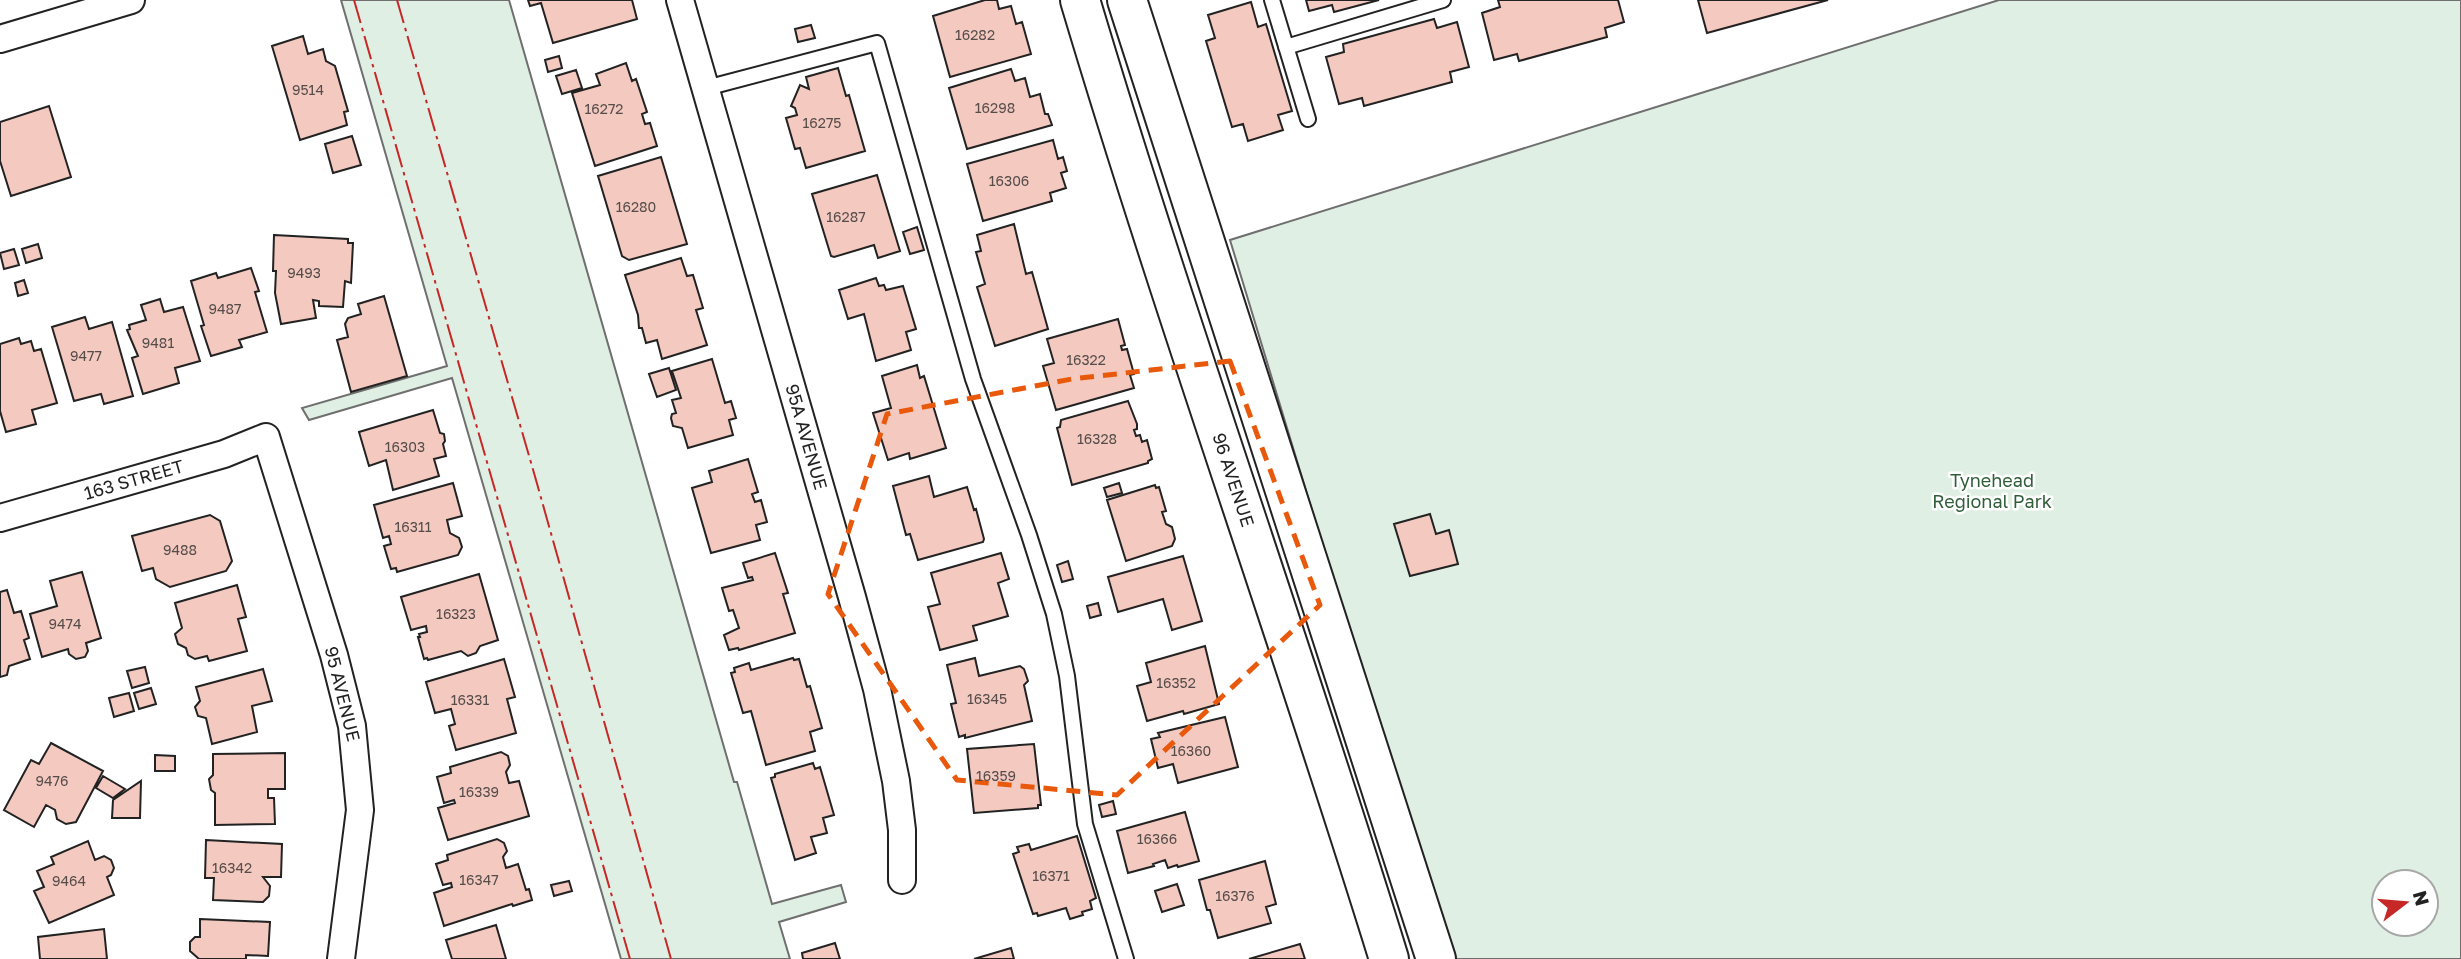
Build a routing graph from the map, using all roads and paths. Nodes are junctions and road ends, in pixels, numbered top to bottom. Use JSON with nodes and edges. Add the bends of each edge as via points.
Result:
{"nodes":[{"id":1,"x":131,"y":0,"type":"edge"},
{"id":2,"x":680,"y":0,"type":"edge"},
{"id":3,"x":1080,"y":0,"type":"edge"},
{"id":4,"x":1127,"y":0,"type":"edge"},
{"id":5,"x":1272,"y":0,"type":"edge"},
{"id":6,"x":1443,"y":0,"type":"edge"},
{"id":7,"x":0,"y":39,"type":"edge"},
{"id":8,"x":1286,"y":47,"type":"junction"},
{"id":9,"x":706,"y":88,"type":"junction"},
{"id":10,"x":1308,"y":119,"type":"dead end"},
{"id":11,"x":266,"y":437,"type":"joint"},
{"id":12,"x":0,"y":519,"type":"edge"},
{"id":13,"x":902,"y":880,"type":"dead end"},
{"id":14,"x":341,"y":959,"type":"edge"},
{"id":15,"x":1126,"y":959,"type":"edge"},
{"id":16,"x":1389,"y":959,"type":"edge"},
{"id":17,"x":1436,"y":959,"type":"edge"}],
"edges":[{"from":1,"to":7,"type":"street"},
{"from":2,"to":9,"type":"street","name":"95A AVENUE"},
{"from":3,"to":16,"type":"main road","name":"96 AVENUE","via":[[1170,291]]},
{"from":4,"to":17,"type":"main road"},
{"from":5,"to":8,"type":"lane"},
{"from":6,"to":8,"type":"lane"},
{"from":8,"to":10,"type":"lane"},
{"from":9,"to":13,"type":"street","name":"95A AVENUE","via":[[877,689],[896,781]]},
{"from":9,"to":15,"type":"lane","via":[[877,43],[973,379],[1054,614],[1067,676],[1085,824]]},
{"from":11,"to":12,"type":"street","name":"163 STREET","via":[[224,454]]},
{"from":11,"to":14,"type":"street","name":"95 AVENUE","via":[[352,726],[360,810]]}]}
